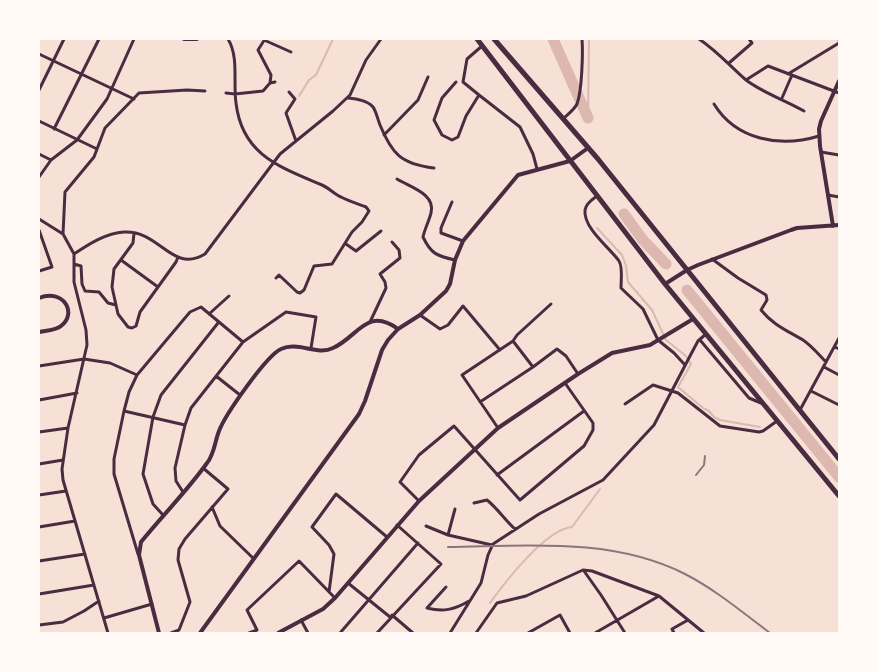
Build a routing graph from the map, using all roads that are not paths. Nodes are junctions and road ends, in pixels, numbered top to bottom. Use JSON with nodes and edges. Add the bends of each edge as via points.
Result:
{"nodes":[{"id":1,"x":64,"y":39,"type":"edge"},
{"id":2,"x":99,"y":39,"type":"edge"},
{"id":3,"x":134,"y":39,"type":"edge"},
{"id":4,"x":184,"y":39,"type":"edge"},
{"id":5,"x":197,"y":39,"type":"edge"},
{"id":6,"x":228,"y":39,"type":"edge"},
{"id":7,"x":265,"y":39,"type":"edge"},
{"id":8,"x":381,"y":39,"type":"edge"},
{"id":9,"x":477,"y":39,"type":"edge"},
{"id":10,"x":495,"y":39,"type":"edge"},
{"id":11,"x":582,"y":39,"type":"edge"},
{"id":12,"x":700,"y":39,"type":"edge"},
{"id":13,"x":749,"y":39,"type":"edge"},
{"id":14,"x":839,"y":40,"type":"edge"},
{"id":15,"x":482,"y":46,"type":"junction"},
{"id":16,"x":291,"y":52,"type":"dead end"},
{"id":17,"x":39,"y":54,"type":"edge"},
{"id":18,"x":53,"y":61,"type":"junction"},
{"id":19,"x":729,"y":63,"type":"junction"},
{"id":20,"x":82,"y":74,"type":"junction"},
{"id":21,"x":790,"y":74,"type":"junction"},
{"id":22,"x":428,"y":77,"type":"dead end"},
{"id":23,"x":746,"y":80,"type":"junction"},
{"id":24,"x":839,"y":81,"type":"edge"},
{"id":25,"x":456,"y":82,"type":"dead end"},
{"id":26,"x":39,"y":88,"type":"edge"},
{"id":27,"x":112,"y":88,"type":"junction"},
{"id":28,"x":205,"y":91,"type":"dead end"},
{"id":29,"x":289,"y":92,"type":"dead end"},
{"id":30,"x":834,"y":92,"type":"junction"},
{"id":31,"x":226,"y":93,"type":"dead end"},
{"id":32,"x":839,"y":93,"type":"edge"},
{"id":33,"x":234,"y":94,"type":"junction"},
{"id":34,"x":479,"y":95,"type":"junction"},
{"id":35,"x":347,"y":97,"type":"junction"},
{"id":36,"x":782,"y":98,"type":"junction"},
{"id":37,"x":134,"y":99,"type":"junction"},
{"id":38,"x":714,"y":104,"type":"dead end"},
{"id":39,"x":804,"y":111,"type":"dead end"},
{"id":40,"x":563,"y":119,"type":"junction"},
{"id":41,"x":39,"y":121,"type":"edge"},
{"id":42,"x":54,"y":129,"type":"junction"},
{"id":43,"x":384,"y":135,"type":"junction"},
{"id":44,"x":818,"y":136,"type":"junction"},
{"id":45,"x":77,"y":140,"type":"junction"},
{"id":46,"x":296,"y":140,"type":"junction"},
{"id":47,"x":588,"y":148,"type":"junction"},
{"id":48,"x":97,"y":149,"type":"junction"},
{"id":49,"x":821,"y":152,"type":"junction"},
{"id":50,"x":39,"y":154,"type":"edge"},
{"id":51,"x":839,"y":155,"type":"edge"},
{"id":52,"x":52,"y":160,"type":"junction"},
{"id":53,"x":570,"y":161,"type":"junction"},
{"id":54,"x":273,"y":162,"type":"junction"},
{"id":55,"x":434,"y":168,"type":"dead end"},
{"id":56,"x":537,"y":170,"type":"junction"},
{"id":57,"x":39,"y":177,"type":"edge"},
{"id":58,"x":397,"y":179,"type":"dead end"},
{"id":59,"x":828,"y":195,"type":"junction"},
{"id":60,"x":597,"y":196,"type":"junction"},
{"id":61,"x":839,"y":197,"type":"edge"},
{"id":62,"x":452,"y":202,"type":"dead end"},
{"id":63,"x":39,"y":219,"type":"edge"},
{"id":64,"x":839,"y":225,"type":"edge"},
{"id":65,"x":833,"y":226,"type":"junction"},
{"id":66,"x":39,"y":230,"type":"edge"},
{"id":67,"x":381,"y":231,"type":"dead end"},
{"id":68,"x":134,"y":233,"type":"junction"},
{"id":69,"x":63,"y":234,"type":"junction"},
{"id":70,"x":40,"y":239,"type":"edge"},
{"id":71,"x":463,"y":241,"type":"junction"},
{"id":72,"x":392,"y":242,"type":"dead end"},
{"id":73,"x":346,"y":244,"type":"junction"},
{"id":74,"x":74,"y":254,"type":"junction"},
{"id":75,"x":178,"y":258,"type":"junction"},
{"id":76,"x":712,"y":259,"type":"junction"},
{"id":77,"x":121,"y":260,"type":"junction"},
{"id":78,"x":455,"y":260,"type":"junction"},
{"id":79,"x":74,"y":264,"type":"junction"},
{"id":80,"x":687,"y":270,"type":"junction"},
{"id":81,"x":39,"y":271,"type":"edge"},
{"id":82,"x":276,"y":278,"type":"dead end"},
{"id":83,"x":665,"y":284,"type":"junction"},
{"id":84,"x":158,"y":287,"type":"junction"},
{"id":85,"x":229,"y":296,"type":"dead end"},
{"id":86,"x":39,"y":298,"type":"edge"},
{"id":87,"x":551,"y":304,"type":"dead end"},
{"id":88,"x":116,"y":306,"type":"junction"},
{"id":89,"x":209,"y":314,"type":"junction"},
{"id":90,"x":420,"y":315,"type":"junction"},
{"id":91,"x":693,"y":319,"type":"junction"},
{"id":92,"x":370,"y":322,"type":"junction"},
{"id":93,"x":218,"y":323,"type":"junction"},
{"id":94,"x":398,"y":329,"type":"junction"},
{"id":95,"x":39,"y":332,"type":"edge"},
{"id":96,"x":706,"y":334,"type":"junction"},
{"id":97,"x":839,"y":338,"type":"edge"},
{"id":98,"x":659,"y":339,"type":"junction"},
{"id":99,"x":700,"y":340,"type":"junction"},
{"id":100,"x":244,"y":342,"type":"junction"},
{"id":101,"x":513,"y":342,"type":"junction"},
{"id":102,"x":834,"y":346,"type":"junction"},
{"id":103,"x":311,"y":348,"type":"junction"},
{"id":104,"x":839,"y":349,"type":"edge"},
{"id":105,"x":500,"y":350,"type":"junction"},
{"id":106,"x":84,"y":359,"type":"junction"},
{"id":107,"x":826,"y":362,"type":"junction"},
{"id":108,"x":686,"y":363,"type":"junction"},
{"id":109,"x":39,"y":366,"type":"edge"},
{"id":110,"x":824,"y":367,"type":"junction"},
{"id":111,"x":533,"y":368,"type":"junction"},
{"id":112,"x":578,"y":374,"type":"junction"},
{"id":113,"x":137,"y":375,"type":"junction"},
{"id":114,"x":839,"y":375,"type":"edge"},
{"id":115,"x":216,"y":376,"type":"junction"},
{"id":116,"x":565,"y":383,"type":"junction"},
{"id":117,"x":672,"y":391,"type":"junction"},
{"id":118,"x":811,"y":391,"type":"junction"},
{"id":119,"x":77,"y":394,"type":"junction"},
{"id":120,"x":240,"y":395,"type":"junction"},
{"id":121,"x":39,"y":400,"type":"edge"},
{"id":122,"x":480,"y":402,"type":"junction"},
{"id":123,"x":625,"y":404,"type":"dead end"},
{"id":124,"x":764,"y":404,"type":"junction"},
{"id":125,"x":839,"y":405,"type":"edge"},
{"id":126,"x":124,"y":411,"type":"junction"},
{"id":127,"x":584,"y":411,"type":"junction"},
{"id":128,"x":800,"y":411,"type":"junction"},
{"id":129,"x":153,"y":417,"type":"junction"},
{"id":130,"x":778,"y":420,"type":"junction"},
{"id":131,"x":185,"y":425,"type":"junction"},
{"id":132,"x":68,"y":428,"type":"junction"},
{"id":133,"x":498,"y":428,"type":"junction"},
{"id":134,"x":39,"y":432,"type":"edge"},
{"id":135,"x":475,"y":448,"type":"junction"},
{"id":136,"x":839,"y":459,"type":"edge"},
{"id":137,"x":63,"y":460,"type":"junction"},
{"id":138,"x":39,"y":464,"type":"edge"},
{"id":139,"x":203,"y":468,"type":"junction"},
{"id":140,"x":497,"y":475,"type":"junction"},
{"id":141,"x":66,"y":491,"type":"junction"},
{"id":142,"x":182,"y":492,"type":"junction"},
{"id":143,"x":39,"y":495,"type":"edge"},
{"id":144,"x":839,"y":496,"type":"edge"},
{"id":145,"x":419,"y":501,"type":"junction"},
{"id":146,"x":474,"y":503,"type":"dead end"},
{"id":147,"x":212,"y":507,"type":"junction"},
{"id":148,"x":455,"y":509,"type":"dead end"},
{"id":149,"x":163,"y":514,"type":"junction"},
{"id":150,"x":75,"y":521,"type":"junction"},
{"id":151,"x":397,"y":525,"type":"junction"},
{"id":152,"x":426,"y":526,"type":"dead end"},
{"id":153,"x":39,"y":527,"type":"edge"},
{"id":154,"x":515,"y":529,"type":"junction"},
{"id":155,"x":448,"y":535,"type":"junction"},
{"id":156,"x":387,"y":537,"type":"junction"},
{"id":157,"x":418,"y":543,"type":"junction"},
{"id":158,"x":492,"y":546,"type":"junction"},
{"id":159,"x":85,"y":554,"type":"junction"},
{"id":160,"x":138,"y":555,"type":"junction"},
{"id":161,"x":254,"y":559,"type":"junction"},
{"id":162,"x":39,"y":561,"type":"edge"},
{"id":163,"x":583,"y":570,"type":"junction"},
{"id":164,"x":347,"y":583,"type":"junction"},
{"id":165,"x":94,"y":585,"type":"junction"},
{"id":166,"x":446,"y":587,"type":"dead end"},
{"id":167,"x":329,"y":592,"type":"junction"},
{"id":168,"x":39,"y":594,"type":"edge"},
{"id":169,"x":659,"y":596,"type":"junction"},
{"id":170,"x":335,"y":598,"type":"junction"},
{"id":171,"x":471,"y":600,"type":"junction"},
{"id":172,"x":99,"y":601,"type":"junction"},
{"id":173,"x":369,"y":601,"type":"junction"},
{"id":174,"x":152,"y":604,"type":"junction"},
{"id":175,"x":391,"y":616,"type":"junction"},
{"id":176,"x":104,"y":618,"type":"junction"},
{"id":177,"x":301,"y":620,"type":"junction"},
{"id":178,"x":618,"y":620,"type":"junction"},
{"id":179,"x":688,"y":620,"type":"junction"},
{"id":180,"x":39,"y":625,"type":"edge"},
{"id":181,"x":258,"y":632,"type":"edge"},
{"id":182,"x":108,"y":633,"type":"edge"},
{"id":183,"x":159,"y":633,"type":"edge"},
{"id":184,"x":171,"y":633,"type":"edge"},
{"id":185,"x":200,"y":633,"type":"edge"},
{"id":186,"x":249,"y":633,"type":"edge"},
{"id":187,"x":278,"y":633,"type":"edge"},
{"id":188,"x":308,"y":633,"type":"edge"},
{"id":189,"x":340,"y":633,"type":"edge"},
{"id":190,"x":377,"y":633,"type":"edge"},
{"id":191,"x":413,"y":633,"type":"edge"},
{"id":192,"x":450,"y":633,"type":"edge"},
{"id":193,"x":476,"y":633,"type":"edge"},
{"id":194,"x":528,"y":633,"type":"edge"},
{"id":195,"x":570,"y":633,"type":"edge"},
{"id":196,"x":595,"y":633,"type":"edge"},
{"id":197,"x":625,"y":633,"type":"edge"},
{"id":198,"x":674,"y":633,"type":"edge"},
{"id":199,"x":704,"y":633,"type":"edge"}],
"edges":[{"from":1,"to":18,"type":"street"},
{"from":2,"to":20,"type":"street"},
{"from":3,"to":27,"type":"street"},
{"from":4,"to":5,"type":"street"},
{"from":6,"to":33,"type":"street","via":[[234,58]]},
{"from":7,"to":16,"type":"street"},
{"from":7,"to":33,"type":"street","via":[[258,50],[273,82],[264,91]]},
{"from":8,"to":35,"type":"street"},
{"from":9,"to":15,"type":"main road"},
{"from":10,"to":40,"type":"main road"},
{"from":11,"to":40,"type":"street","via":[[577,103]]},
{"from":12,"to":19,"type":"street"},
{"from":13,"to":19,"type":"street","via":[[752,43]]},
{"from":14,"to":21,"type":"street"},
{"from":15,"to":34,"type":"street","via":[[467,59],[463,82]]},
{"from":15,"to":53,"type":"main road"},
{"from":17,"to":18,"type":"street"},
{"from":18,"to":20,"type":"street"},
{"from":18,"to":26,"type":"street"},
{"from":19,"to":23,"type":"street"},
{"from":20,"to":27,"type":"street"},
{"from":20,"to":42,"type":"street"},
{"from":21,"to":23,"type":"street","via":[[768,66]]},
{"from":21,"to":30,"type":"street"},
{"from":21,"to":36,"type":"street"},
{"from":22,"to":43,"type":"street","via":[[418,100]]},
{"from":23,"to":36,"type":"street","via":[[768,94]]},
{"from":24,"to":30,"type":"street"},
{"from":25,"to":34,"type":"street","via":[[442,98],[434,120],[442,135],[452,140],[458,138]]},
{"from":27,"to":37,"type":"street"},
{"from":27,"to":45,"type":"street"},
{"from":28,"to":37,"type":"street","via":[[139,93]]},
{"from":29,"to":46,"type":"street","via":[[295,99],[286,113]]},
{"from":30,"to":32,"type":"street"},
{"from":30,"to":44,"type":"street"},
{"from":31,"to":33,"type":"street"},
{"from":33,"to":54,"type":"street","via":[[243,129],[254,146]]},
{"from":34,"to":56,"type":"street","via":[[520,127]]},
{"from":35,"to":43,"type":"street","via":[[373,107]]},
{"from":35,"to":46,"type":"street"},
{"from":36,"to":39,"type":"street"},
{"from":37,"to":48,"type":"street","via":[[106,128]]},
{"from":38,"to":44,"type":"street","via":[[721,116],[743,132],[760,139],[796,142]]},
{"from":40,"to":47,"type":"main road"},
{"from":41,"to":42,"type":"street"},
{"from":42,"to":45,"type":"street"},
{"from":43,"to":55,"type":"street","via":[[398,158]]},
{"from":44,"to":49,"type":"street"},
{"from":45,"to":48,"type":"street"},
{"from":45,"to":52,"type":"street"},
{"from":46,"to":54,"type":"street"},
{"from":47,"to":53,"type":"street"},
{"from":47,"to":80,"type":"main road"},
{"from":48,"to":69,"type":"street","via":[[65,192]]},
{"from":49,"to":51,"type":"street"},
{"from":49,"to":59,"type":"street"},
{"from":50,"to":52,"type":"street"},
{"from":52,"to":57,"type":"street"},
{"from":53,"to":56,"type":"street"},
{"from":53,"to":60,"type":"main road"},
{"from":54,"to":73,"type":"street","via":[[366,207],[369,211]]},
{"from":54,"to":75,"type":"street","via":[[205,254],[196,259]]},
{"from":56,"to":71,"type":"street","via":[[518,175]]},
{"from":58,"to":78,"type":"street","via":[[427,196],[432,205],[423,237],[428,248],[435,254]]},
{"from":59,"to":61,"type":"street"},
{"from":59,"to":65,"type":"street"},
{"from":60,"to":83,"type":"main road"},
{"from":60,"to":98,"type":"street","via":[[585,210],[591,229],[620,263],[622,288],[643,309]]},
{"from":62,"to":71,"type":"street","via":[[440,228],[441,233]]},
{"from":63,"to":69,"type":"street"},
{"from":64,"to":65,"type":"street"},
{"from":65,"to":76,"type":"street","via":[[797,228]]},
{"from":66,"to":70,"type":"street"},
{"from":67,"to":73,"type":"street","via":[[356,251]]},
{"from":68,"to":74,"type":"street","via":[[115,233]]},
{"from":68,"to":75,"type":"street","via":[[150,238]]},
{"from":68,"to":77,"type":"street","via":[[133,243]]},
{"from":69,"to":74,"type":"street"},
{"from":70,"to":81,"type":"street","via":[[52,267]]},
{"from":71,"to":78,"type":"street"},
{"from":72,"to":92,"type":"street","via":[[399,250],[400,258],[380,274],[386,288]]},
{"from":73,"to":82,"type":"street","via":[[332,264],[314,266],[300,293],[279,276]]},
{"from":74,"to":79,"type":"street"},
{"from":75,"to":84,"type":"street"},
{"from":76,"to":80,"type":"street"},
{"from":76,"to":107,"type":"street","via":[[766,295],[767,300],[761,310],[767,318],[805,342]]},
{"from":77,"to":84,"type":"street"},
{"from":77,"to":88,"type":"street","via":[[114,269],[112,287]]},
{"from":78,"to":90,"type":"street","via":[[446,291]]},
{"from":79,"to":88,"type":"street","via":[[81,266],[85,291],[99,292],[108,303]]},
{"from":79,"to":106,"type":"street","via":[[74,282],[86,330]]},
{"from":80,"to":83,"type":"street"},
{"from":80,"to":128,"type":"main road"},
{"from":83,"to":91,"type":"main road"},
{"from":84,"to":88,"type":"street","via":[[132,328],[118,314]]},
{"from":85,"to":89,"type":"street"},
{"from":86,"to":95,"type":"street","via":[[46,295],[61,298],[68,312],[61,326]]},
{"from":87,"to":101,"type":"street","via":[[516,335]]},
{"from":89,"to":93,"type":"street"},
{"from":89,"to":113,"type":"street","via":[[201,307],[190,312]]},
{"from":90,"to":94,"type":"street"},
{"from":90,"to":105,"type":"street","via":[[440,329],[448,325],[463,306]]},
{"from":91,"to":96,"type":"main road"},
{"from":91,"to":98,"type":"street"},
{"from":92,"to":94,"type":"street","via":[[383,321]]},
{"from":92,"to":103,"type":"street","via":[[334,348]]},
{"from":93,"to":100,"type":"street"},
{"from":93,"to":129,"type":"street","via":[[161,395]]},
{"from":94,"to":161,"type":"street","via":[[382,350],[359,414]]},
{"from":96,"to":99,"type":"street"},
{"from":96,"to":124,"type":"main road"},
{"from":97,"to":102,"type":"street"},
{"from":98,"to":108,"type":"street"},
{"from":98,"to":112,"type":"street","via":[[645,347],[612,353]]},
{"from":99,"to":108,"type":"street"},
{"from":99,"to":124,"type":"street","via":[[749,398]]},
{"from":100,"to":103,"type":"street","via":[[286,312],[316,317]]},
{"from":100,"to":115,"type":"street"},
{"from":101,"to":105,"type":"street"},
{"from":101,"to":111,"type":"street"},
{"from":102,"to":104,"type":"street"},
{"from":102,"to":107,"type":"street"},
{"from":103,"to":120,"type":"street","via":[[291,346],[279,350]]},
{"from":105,"to":122,"type":"street","via":[[462,375]]},
{"from":106,"to":109,"type":"street"},
{"from":106,"to":113,"type":"street","via":[[110,363]]},
{"from":106,"to":119,"type":"street"},
{"from":107,"to":110,"type":"street"},
{"from":108,"to":117,"type":"street"},
{"from":110,"to":114,"type":"street"},
{"from":110,"to":118,"type":"street"},
{"from":111,"to":112,"type":"street","via":[[557,349]]},
{"from":111,"to":122,"type":"street"},
{"from":112,"to":116,"type":"street"},
{"from":113,"to":126,"type":"street"},
{"from":115,"to":120,"type":"street"},
{"from":115,"to":131,"type":"street","via":[[191,408]]},
{"from":116,"to":127,"type":"street"},
{"from":116,"to":133,"type":"street"},
{"from":117,"to":123,"type":"street","via":[[652,385]]},
{"from":117,"to":130,"type":"street","via":[[720,426],[759,432]]},
{"from":117,"to":154,"type":"street","via":[[654,425],[603,480]]},
{"from":118,"to":125,"type":"street"},
{"from":118,"to":128,"type":"street"},
{"from":119,"to":121,"type":"street"},
{"from":119,"to":132,"type":"street"},
{"from":120,"to":139,"type":"street","via":[[219,430],[209,462]]},
{"from":122,"to":133,"type":"street"},
{"from":124,"to":130,"type":"main road"},
{"from":126,"to":129,"type":"street"},
{"from":126,"to":160,"type":"street","via":[[114,474]]},
{"from":127,"to":140,"type":"street"},
{"from":127,"to":140,"type":"street","via":[[593,430],[584,446],[520,500]]},
{"from":128,"to":136,"type":"main road"},
{"from":129,"to":131,"type":"street"},
{"from":129,"to":149,"type":"street","via":[[143,474],[153,504]]},
{"from":130,"to":144,"type":"main road"},
{"from":131,"to":142,"type":"street","via":[[176,468],[176,481]]},
{"from":132,"to":134,"type":"street"},
{"from":132,"to":137,"type":"street"},
{"from":133,"to":135,"type":"street"},
{"from":135,"to":140,"type":"street"},
{"from":135,"to":145,"type":"street"},
{"from":135,"to":145,"type":"street","via":[[454,426],[419,456],[400,482]]},
{"from":137,"to":138,"type":"street"},
{"from":137,"to":141,"type":"street"},
{"from":139,"to":142,"type":"street"},
{"from":139,"to":147,"type":"street","via":[[228,489]]},
{"from":141,"to":143,"type":"street"},
{"from":141,"to":150,"type":"street"},
{"from":142,"to":149,"type":"street"},
{"from":145,"to":151,"type":"street"},
{"from":146,"to":154,"type":"street","via":[[487,500]]},
{"from":147,"to":161,"type":"street","via":[[220,526]]},
{"from":147,"to":184,"type":"street","via":[[179,549],[178,560],[190,602],[179,630]]},
{"from":148,"to":155,"type":"street"},
{"from":149,"to":160,"type":"street","via":[[141,542]]},
{"from":150,"to":153,"type":"street"},
{"from":150,"to":159,"type":"street"},
{"from":151,"to":156,"type":"street"},
{"from":151,"to":157,"type":"street"},
{"from":152,"to":155,"type":"street"},
{"from":154,"to":158,"type":"street"},
{"from":155,"to":158,"type":"street"},
{"from":156,"to":164,"type":"street"},
{"from":156,"to":167,"type":"street","via":[[336,494],[312,527],[334,554]]},
{"from":157,"to":173,"type":"street"},
{"from":157,"to":175,"type":"street","via":[[441,564]]},
{"from":158,"to":171,"type":"street","via":[[481,583]]},
{"from":159,"to":162,"type":"street"},
{"from":159,"to":165,"type":"street"},
{"from":160,"to":174,"type":"street"},
{"from":161,"to":185,"type":"street"},
{"from":163,"to":169,"type":"street"},
{"from":163,"to":178,"type":"street"},
{"from":163,"to":193,"type":"street","via":[[526,596],[497,603]]},
{"from":164,"to":170,"type":"street"},
{"from":164,"to":173,"type":"street"},
{"from":165,"to":168,"type":"street"},
{"from":165,"to":172,"type":"street"},
{"from":166,"to":171,"type":"street","via":[[427,608],[452,610]]},
{"from":167,"to":170,"type":"street"},
{"from":167,"to":181,"type":"street","via":[[298,561],[247,610]]},
{"from":169,"to":178,"type":"street"},
{"from":169,"to":179,"type":"street"},
{"from":170,"to":177,"type":"street","via":[[323,609]]},
{"from":171,"to":192,"type":"street"},
{"from":172,"to":176,"type":"street"},
{"from":172,"to":180,"type":"street","via":[[63,622]]},
{"from":173,"to":175,"type":"street"},
{"from":173,"to":189,"type":"street"},
{"from":174,"to":176,"type":"street"},
{"from":174,"to":183,"type":"street"},
{"from":175,"to":190,"type":"street"},
{"from":175,"to":191,"type":"street"},
{"from":176,"to":182,"type":"street"},
{"from":177,"to":187,"type":"street"},
{"from":177,"to":188,"type":"street"},
{"from":178,"to":196,"type":"street"},
{"from":178,"to":197,"type":"street"},
{"from":179,"to":198,"type":"street","via":[[672,629]]},
{"from":179,"to":199,"type":"street"},
{"from":181,"to":186,"type":"street"},
{"from":194,"to":195,"type":"street","via":[[560,616]]}]}
